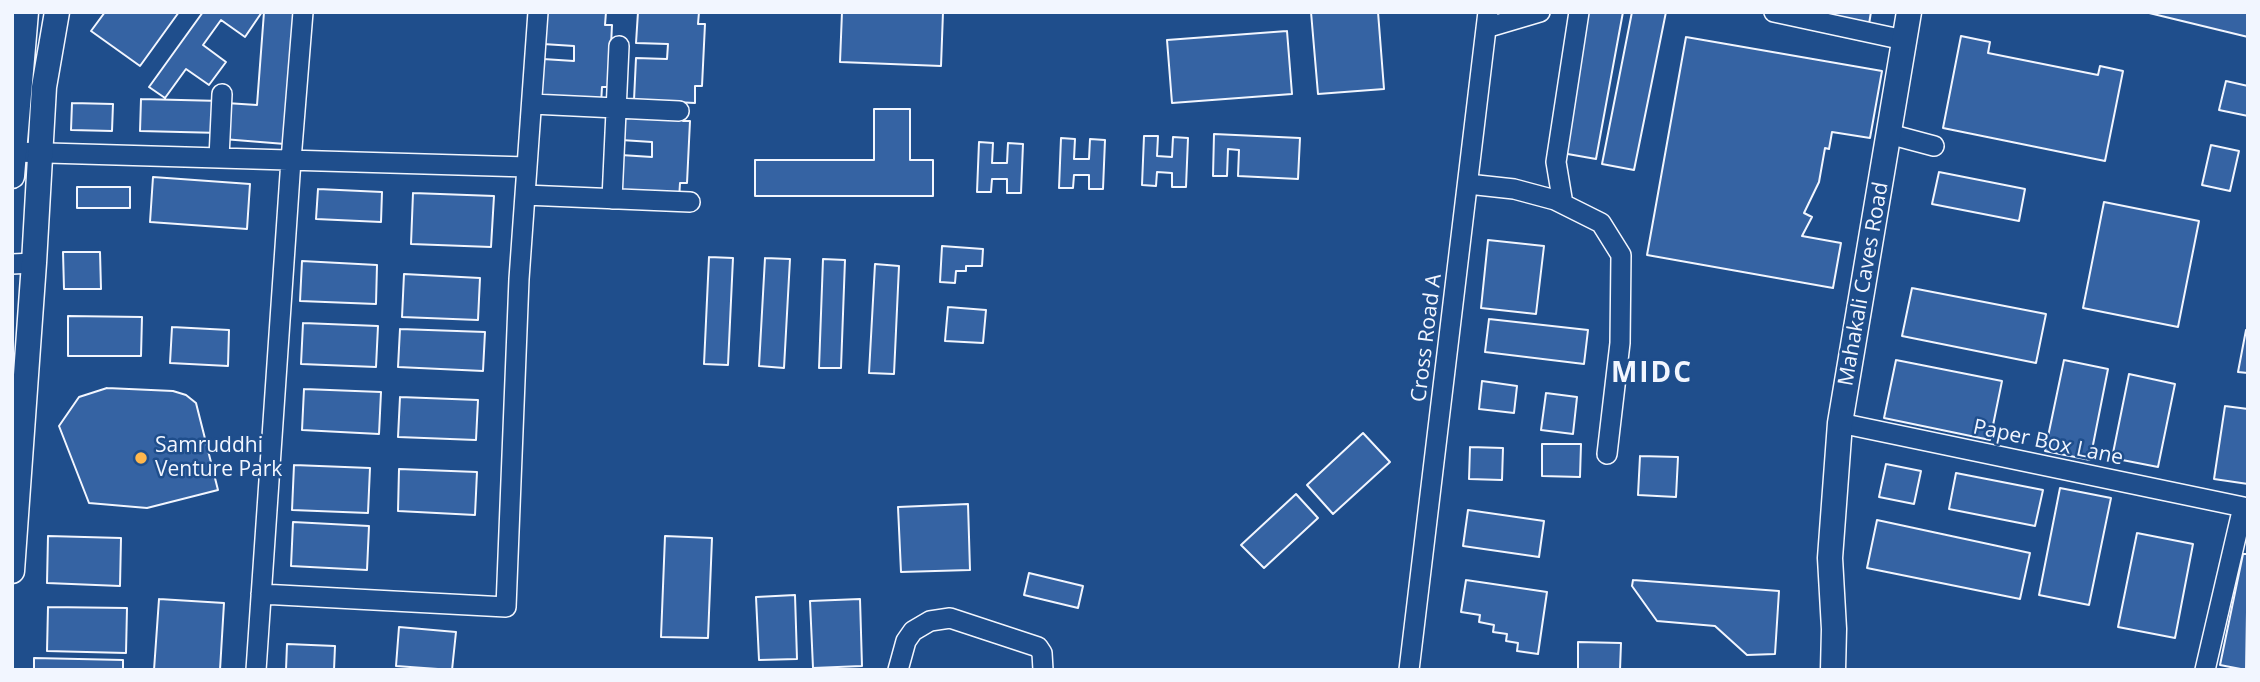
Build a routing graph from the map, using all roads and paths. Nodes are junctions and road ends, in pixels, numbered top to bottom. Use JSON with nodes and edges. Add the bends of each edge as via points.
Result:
{"nodes":[{"id":1,"x":26,"y":12,"type":"edge"},
{"id":2,"x":57,"y":12,"type":"edge"},
{"id":3,"x":303,"y":12,"type":"edge"},
{"id":4,"x":538,"y":12,"type":"edge"},
{"id":5,"x":1540,"y":12,"type":"edge"},
{"id":6,"x":1579,"y":12,"type":"edge"},
{"id":7,"x":1774,"y":12,"type":"edge"},
{"id":8,"x":1909,"y":12,"type":"edge"},
{"id":9,"x":1487,"y":20,"type":"edge"},
{"id":10,"x":1904,"y":40,"type":"junction"},
{"id":11,"x":619,"y":46,"type":"dead end"},
{"id":12,"x":222,"y":94,"type":"dead end"},
{"id":13,"x":532,"y":104,"type":"junction"},
{"id":14,"x":616,"y":108,"type":"junction"},
{"id":15,"x":679,"y":111,"type":"dead end"},
{"id":16,"x":1889,"y":134,"type":"junction"},
{"id":17,"x":1934,"y":146,"type":"dead end"},
{"id":18,"x":40,"y":153,"type":"junction"},
{"id":19,"x":219,"y":158,"type":"junction"},
{"id":20,"x":291,"y":160,"type":"junction"},
{"id":21,"x":13,"y":164,"type":"edge"},
{"id":22,"x":527,"y":167,"type":"junction"},
{"id":23,"x":1468,"y":184,"type":"junction"},
{"id":24,"x":526,"y":195,"type":"junction"},
{"id":25,"x":612,"y":199,"type":"junction"},
{"id":26,"x":690,"y":202,"type":"dead end"},
{"id":27,"x":1563,"y":204,"type":"junction"},
{"id":28,"x":23,"y":264,"type":"edge"},
{"id":29,"x":1840,"y":423,"type":"junction"},
{"id":30,"x":1607,"y":454,"type":"dead end"},
{"id":31,"x":2245,"y":508,"type":"edge"},
{"id":32,"x":12,"y":571,"type":"edge"},
{"id":33,"x":261,"y":594,"type":"junction"},
{"id":34,"x":256,"y":670,"type":"edge"},
{"id":35,"x":898,"y":670,"type":"edge"},
{"id":36,"x":1043,"y":670,"type":"edge"},
{"id":37,"x":1409,"y":670,"type":"edge"},
{"id":38,"x":1833,"y":670,"type":"edge"},
{"id":39,"x":2205,"y":670,"type":"edge"}],
"edges":[{"from":1,"to":21,"type":"main road"},
{"from":2,"to":18,"type":"main road","via":[[44,87]]},
{"from":3,"to":20,"type":"street"},
{"from":4,"to":13,"type":"street"},
{"from":5,"to":9,"type":"street"},
{"from":6,"to":27,"type":"street","via":[[1556,162]]},
{"from":7,"to":10,"type":"street"},
{"from":8,"to":10,"type":"main road","name":"Mahakali Caves Road"},
{"from":9,"to":23,"type":"street","name":"Cross Road A"},
{"from":10,"to":16,"type":"main road","name":"Mahakali Caves Road"},
{"from":11,"to":14,"type":"street"},
{"from":12,"to":19,"type":"street"},
{"from":13,"to":14,"type":"street"},
{"from":13,"to":22,"type":"street"},
{"from":14,"to":15,"type":"street"},
{"from":14,"to":25,"type":"street"},
{"from":16,"to":17,"type":"street"},
{"from":16,"to":29,"type":"main road","name":"Mahakali Caves Road"},
{"from":18,"to":19,"type":"street"},
{"from":18,"to":21,"type":"street"},
{"from":18,"to":28,"type":"main road"},
{"from":19,"to":20,"type":"street"},
{"from":20,"to":22,"type":"street"},
{"from":20,"to":33,"type":"street"},
{"from":22,"to":24,"type":"street"},
{"from":23,"to":27,"type":"street","via":[[1514,189]]},
{"from":23,"to":37,"type":"street","name":"Cross Road A"},
{"from":24,"to":25,"type":"street"},
{"from":24,"to":33,"type":"street","via":[[506,607]]},
{"from":25,"to":26,"type":"street"},
{"from":27,"to":30,"type":"street","via":[[1601,223],[1621,255],[1620,343]]},
{"from":28,"to":32,"type":"main road"},
{"from":29,"to":31,"type":"street","name":"Paper Box Lane"},
{"from":29,"to":38,"type":"main road","name":"Mahakali Caves Road","via":[[1830,558]]},
{"from":31,"to":39,"type":"street"},
{"from":33,"to":34,"type":"street"},
{"from":35,"to":36,"type":"street","via":[[913,631],[930,621],[950,618],[1038,647]]}]}
